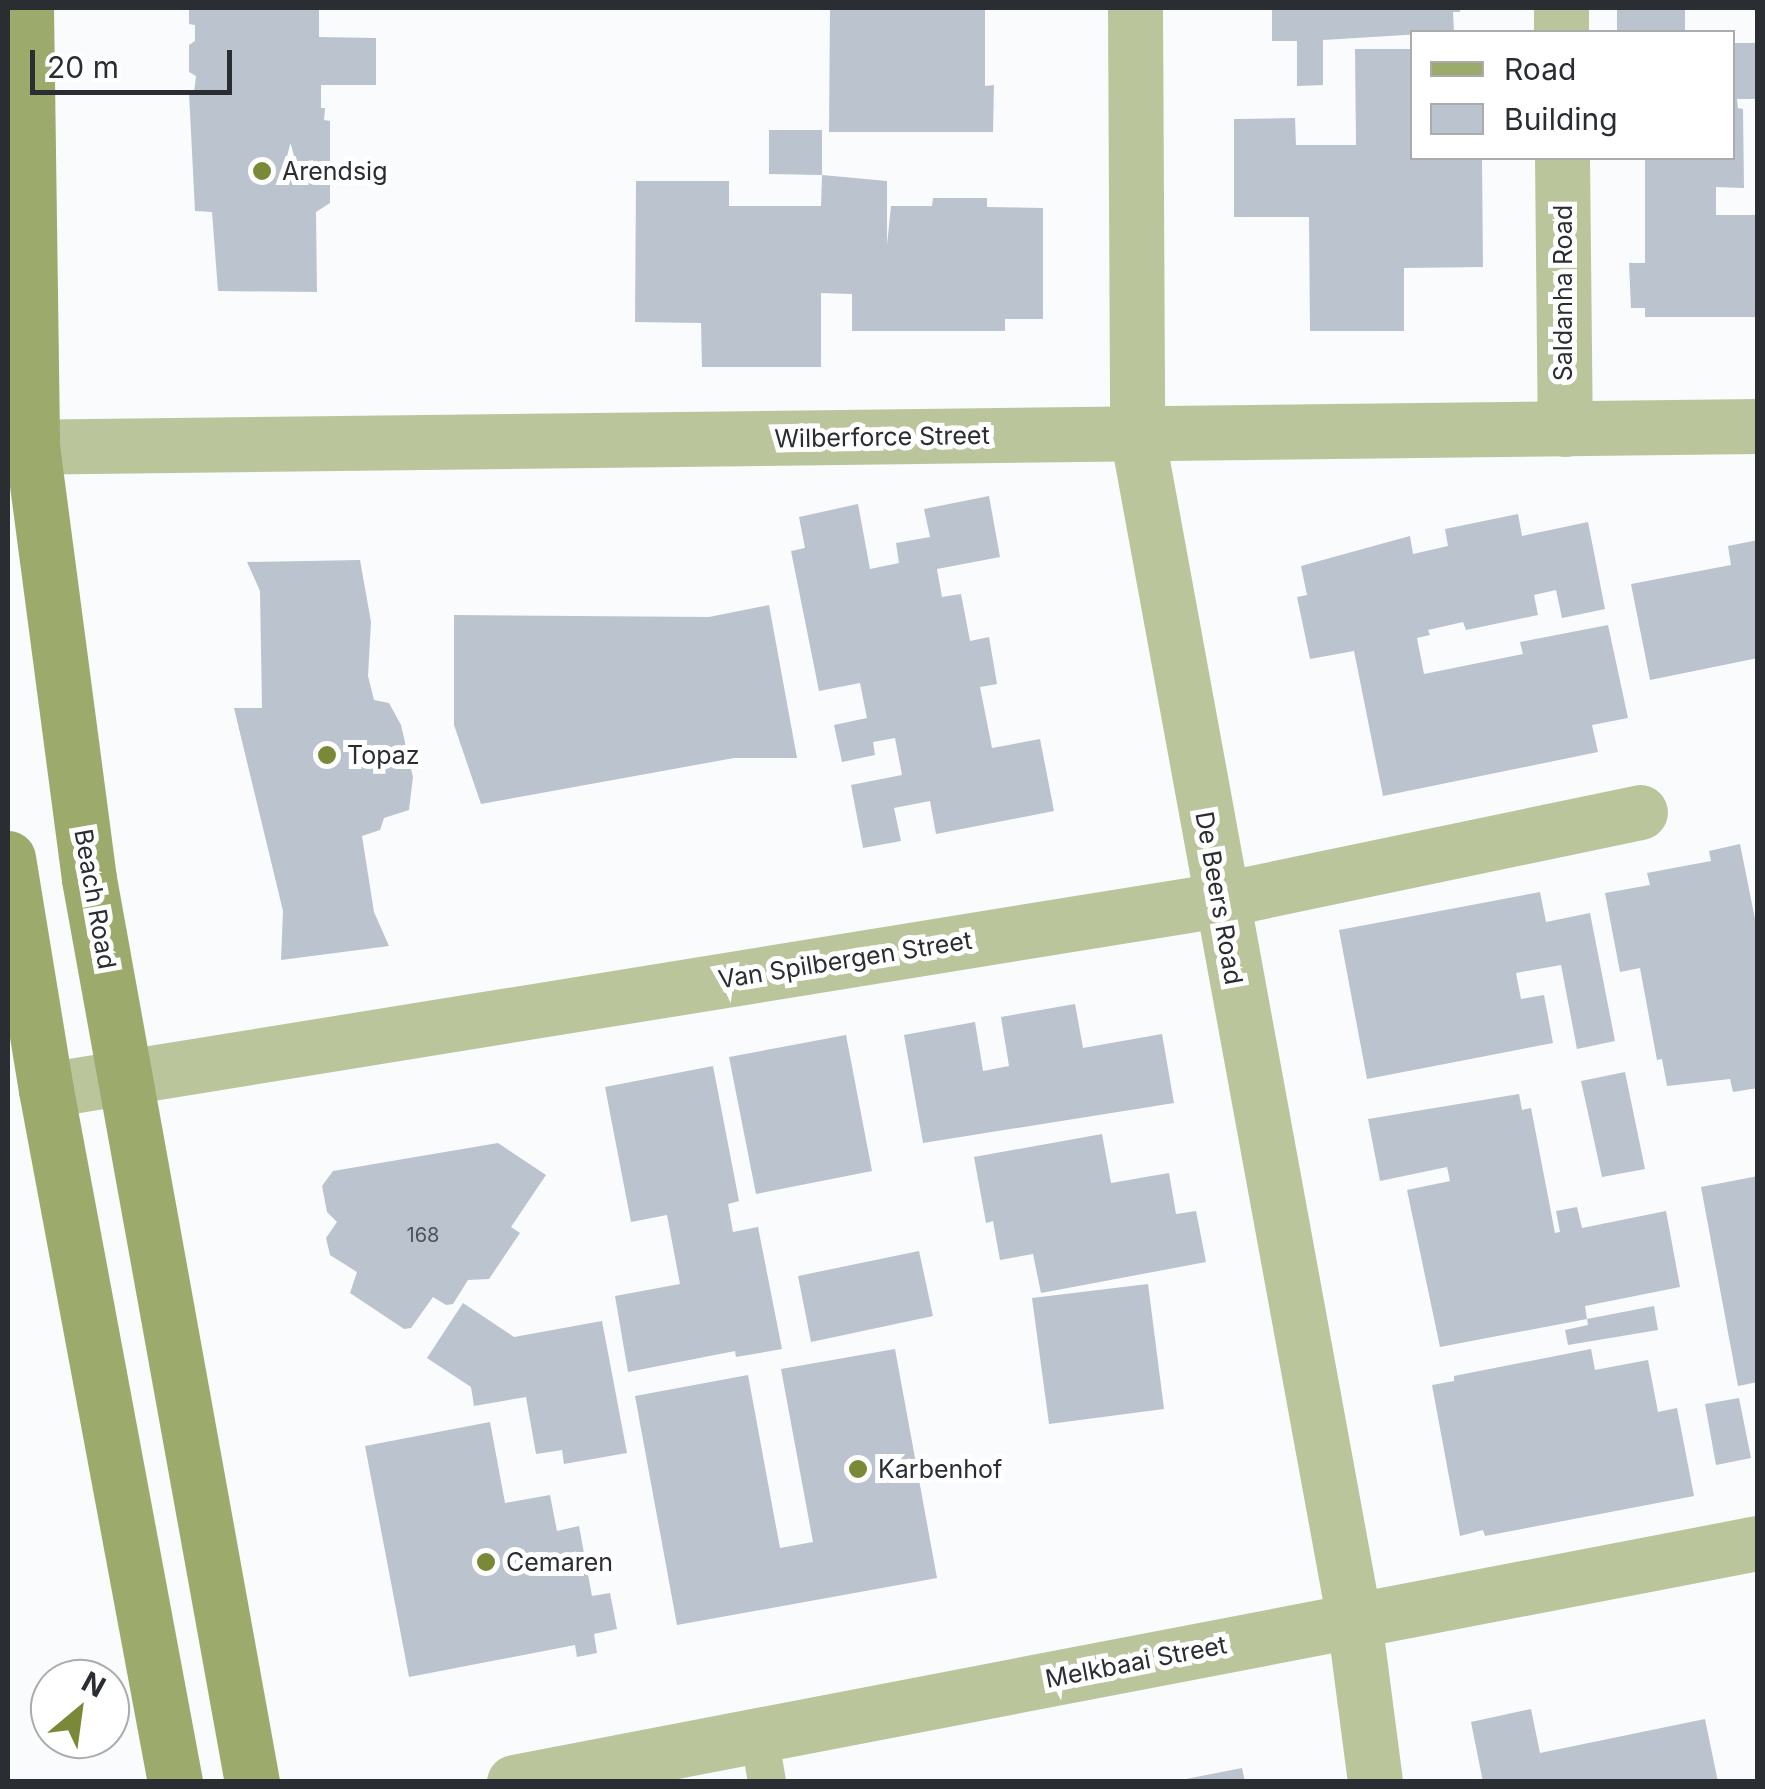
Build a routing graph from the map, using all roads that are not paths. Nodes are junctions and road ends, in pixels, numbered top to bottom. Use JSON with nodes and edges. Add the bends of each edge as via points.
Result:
{"nodes":[{"id":1,"x":26,"y":8,"type":"edge"},
{"id":2,"x":1134,"y":8,"type":"edge"},
{"id":3,"x":1562,"y":160,"type":"edge"},
{"id":4,"x":1758,"y":426,"type":"edge"},
{"id":5,"x":1564,"y":428,"type":"junction"},
{"id":6,"x":1138,"y":434,"type":"junction"},
{"id":7,"x":20,"y":447,"type":"edge"},
{"id":8,"x":1640,"y":812,"type":"dead end"},
{"id":9,"x":8,"y":858,"type":"edge"},
{"id":10,"x":1219,"y":900,"type":"junction"},
{"id":11,"x":127,"y":1077,"type":"junction"},
{"id":12,"x":46,"y":1090,"type":"junction"},
{"id":13,"x":1758,"y":1543,"type":"edge"},
{"id":14,"x":1354,"y":1620,"type":"junction"},
{"id":15,"x":763,"y":1758,"type":"edge"},
{"id":16,"x":175,"y":1782,"type":"edge"},
{"id":17,"x":252,"y":1782,"type":"edge"},
{"id":18,"x":514,"y":1782,"type":"edge"},
{"id":19,"x":1375,"y":1782,"type":"edge"}],
"edges":[{"from":1,"to":7,"type":"main road","name":"Beach Road"},
{"from":2,"to":6,"type":"street","name":"De Beers Road"},
{"from":3,"to":5,"type":"street","name":"Saldanha Road"},
{"from":4,"to":5,"type":"street","name":"Wilberforce Street"},
{"from":5,"to":6,"type":"street","name":"Wilberforce Street"},
{"from":6,"to":7,"type":"street","name":"Wilberforce Street"},
{"from":6,"to":10,"type":"street","name":"De Beers Road"},
{"from":7,"to":11,"type":"main road","name":"Beach Road"},
{"from":8,"to":10,"type":"street","name":"Van Spilbergen Street"},
{"from":9,"to":12,"type":"main road"},
{"from":10,"to":11,"type":"street","name":"Van Spilbergen Street"},
{"from":10,"to":14,"type":"street","name":"De Beers Road"},
{"from":11,"to":12,"type":"street","name":"Van Spilbergen Street"},
{"from":11,"to":17,"type":"main road","name":"Beach Road"},
{"from":12,"to":16,"type":"main road"},
{"from":13,"to":14,"type":"street","name":"Melkbaai Street"},
{"from":14,"to":15,"type":"street","name":"Melkbaai Street"},
{"from":14,"to":19,"type":"street","name":"De Beers Road"},
{"from":15,"to":18,"type":"street","name":"Melkbaai Street"}]}
